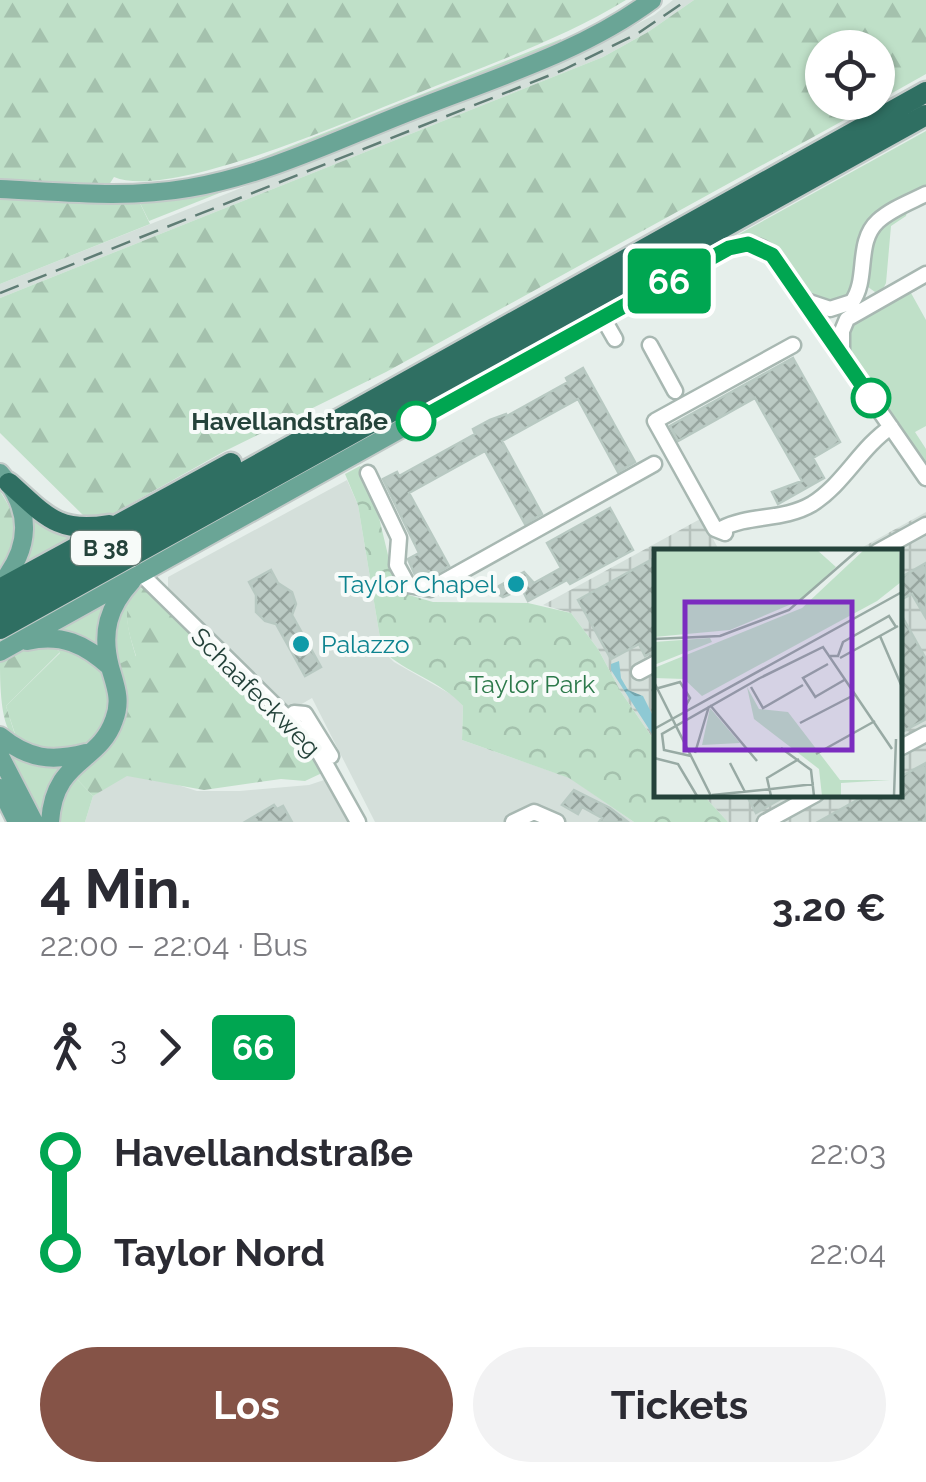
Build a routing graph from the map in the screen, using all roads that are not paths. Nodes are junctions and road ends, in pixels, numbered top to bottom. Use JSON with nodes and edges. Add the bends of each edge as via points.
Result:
{"nodes":[{"id":1,"x":652,"y":0,"type":"edge"},
{"id":2,"x":926,"y":92,"type":"edge"},
{"id":3,"x":926,"y":115,"type":"edge"},
{"id":4,"x":882,"y":128,"type":"junction"},
{"id":5,"x":0,"y":189,"type":"edge"},
{"id":6,"x":926,"y":194,"type":"edge"},
{"id":7,"x":926,"y":274,"type":"edge"},
{"id":8,"x":861,"y":285,"type":"junction"},
{"id":9,"x":880,"y":299,"type":"junction"},
{"id":10,"x":803,"y":300,"type":"junction"},
{"id":11,"x":603,"y":318,"type":"junction"},
{"id":12,"x":542,"y":328,"type":"junction"},
{"id":13,"x":614,"y":339,"type":"dead end"},
{"id":14,"x":650,"y":345,"type":"dead end"},
{"id":15,"x":794,"y":345,"type":"dead end"},
{"id":16,"x":842,"y":358,"type":"junction"},
{"id":17,"x":675,"y":391,"type":"dead end"},
{"id":18,"x":416,"y":421,"type":"junction"},
{"id":19,"x":891,"y":427,"type":"junction"},
{"id":20,"x":312,"y":432,"type":"junction"},
{"id":21,"x":654,"y":464,"type":"dead end"},
{"id":22,"x":368,"y":473,"type":"dead end"},
{"id":23,"x":4,"y":478,"type":"edge"},
{"id":24,"x":926,"y":478,"type":"edge"},
{"id":25,"x":120,"y":524,"type":"junction"},
{"id":26,"x":926,"y":525,"type":"edge"},
{"id":27,"x":882,"y":549,"type":"edge"},
{"id":28,"x":139,"y":572,"type":"junction"},
{"id":29,"x":0,"y":587,"type":"edge"},
{"id":30,"x":0,"y":608,"type":"edge"},
{"id":31,"x":4,"y":642,"type":"edge"},
{"id":32,"x":654,"y":664,"type":"edge"},
{"id":33,"x":110,"y":667,"type":"junction"},
{"id":34,"x":639,"y":672,"type":"dead end"},
{"id":35,"x":288,"y":718,"type":"junction"},
{"id":36,"x":926,"y":734,"type":"edge"},
{"id":37,"x":0,"y":736,"type":"edge"},
{"id":38,"x":901,"y":747,"type":"edge"},
{"id":39,"x":86,"y":753,"type":"junction"},
{"id":40,"x":0,"y":756,"type":"edge"},
{"id":41,"x":0,"y":788,"type":"edge"},
{"id":42,"x":811,"y":797,"type":"edge"},
{"id":43,"x":17,"y":822,"type":"edge"},
{"id":44,"x":34,"y":822,"type":"edge"},
{"id":45,"x":50,"y":822,"type":"edge"},
{"id":46,"x":358,"y":822,"type":"edge"},
{"id":47,"x":367,"y":822,"type":"edge"},
{"id":48,"x":512,"y":822,"type":"edge"},
{"id":49,"x":558,"y":822,"type":"edge"},
{"id":50,"x":765,"y":822,"type":"edge"}],
"edges":[{"from":1,"to":5,"type":"main road","via":[[536,61],[228,180],[132,194]]},
{"from":2,"to":4,"type":"highway"},
{"from":3,"to":4,"type":"highway"},
{"from":4,"to":12,"type":"highway","number":"B 38"},
{"from":4,"to":20,"type":"highway","number":"B 38"},
{"from":6,"to":8,"type":"street","via":[[870,231]]},
{"from":7,"to":9,"type":"street"},
{"from":8,"to":9,"type":"street"},
{"from":8,"to":10,"type":"street","via":[[842,308]]},
{"from":9,"to":16,"type":"street","via":[[847,319]]},
{"from":10,"to":11,"type":"street","via":[[772,255],[739,244]]},
{"from":10,"to":16,"type":"street"},
{"from":11,"to":13,"type":"street"},
{"from":11,"to":18,"type":"street"},
{"from":12,"to":18,"type":"highway","via":[[518,353]]},
{"from":12,"to":31,"type":"highway","number":"B 38"},
{"from":14,"to":17,"type":"street"},
{"from":15,"to":19,"type":"street","via":[[655,421],[714,529],[808,506]]},
{"from":16,"to":19,"type":"street"},
{"from":18,"to":28,"type":"main road"},
{"from":19,"to":24,"type":"street"},
{"from":20,"to":25,"type":"highway","via":[[277,440]]},
{"from":20,"to":30,"type":"highway","number":"B 38"},
{"from":21,"to":22,"type":"street","via":[[430,589],[408,585],[396,564],[399,538]]},
{"from":23,"to":25,"type":"highway","via":[[68,528]]},
{"from":23,"to":29,"type":"main road","via":[[25,532],[17,565]]},
{"from":25,"to":29,"type":"highway"},
{"from":26,"to":27,"type":"street"},
{"from":28,"to":31,"type":"main road"},
{"from":28,"to":33,"type":"main road","via":[[108,616]]},
{"from":28,"to":35,"type":"street","name":"Schaafeckweg"},
{"from":31,"to":33,"type":"main road","via":[[56,637],[88,648]]},
{"from":32,"to":34,"type":"street"},
{"from":33,"to":39,"type":"main road","via":[[118,691],[111,727]]},
{"from":35,"to":46,"type":"street","name":"Schaafeckweg","via":[[320,754]]},
{"from":35,"to":47,"type":"street","via":[[305,714]]},
{"from":36,"to":38,"type":"street"},
{"from":37,"to":39,"type":"main road","via":[[36,758]]},
{"from":39,"to":45,"type":"main road","via":[[55,791]]},
{"from":40,"to":44,"type":"main road"},
{"from":41,"to":43,"type":"main road"},
{"from":42,"to":50,"type":"street"},
{"from":48,"to":49,"type":"street","via":[[533,809]]}]}
